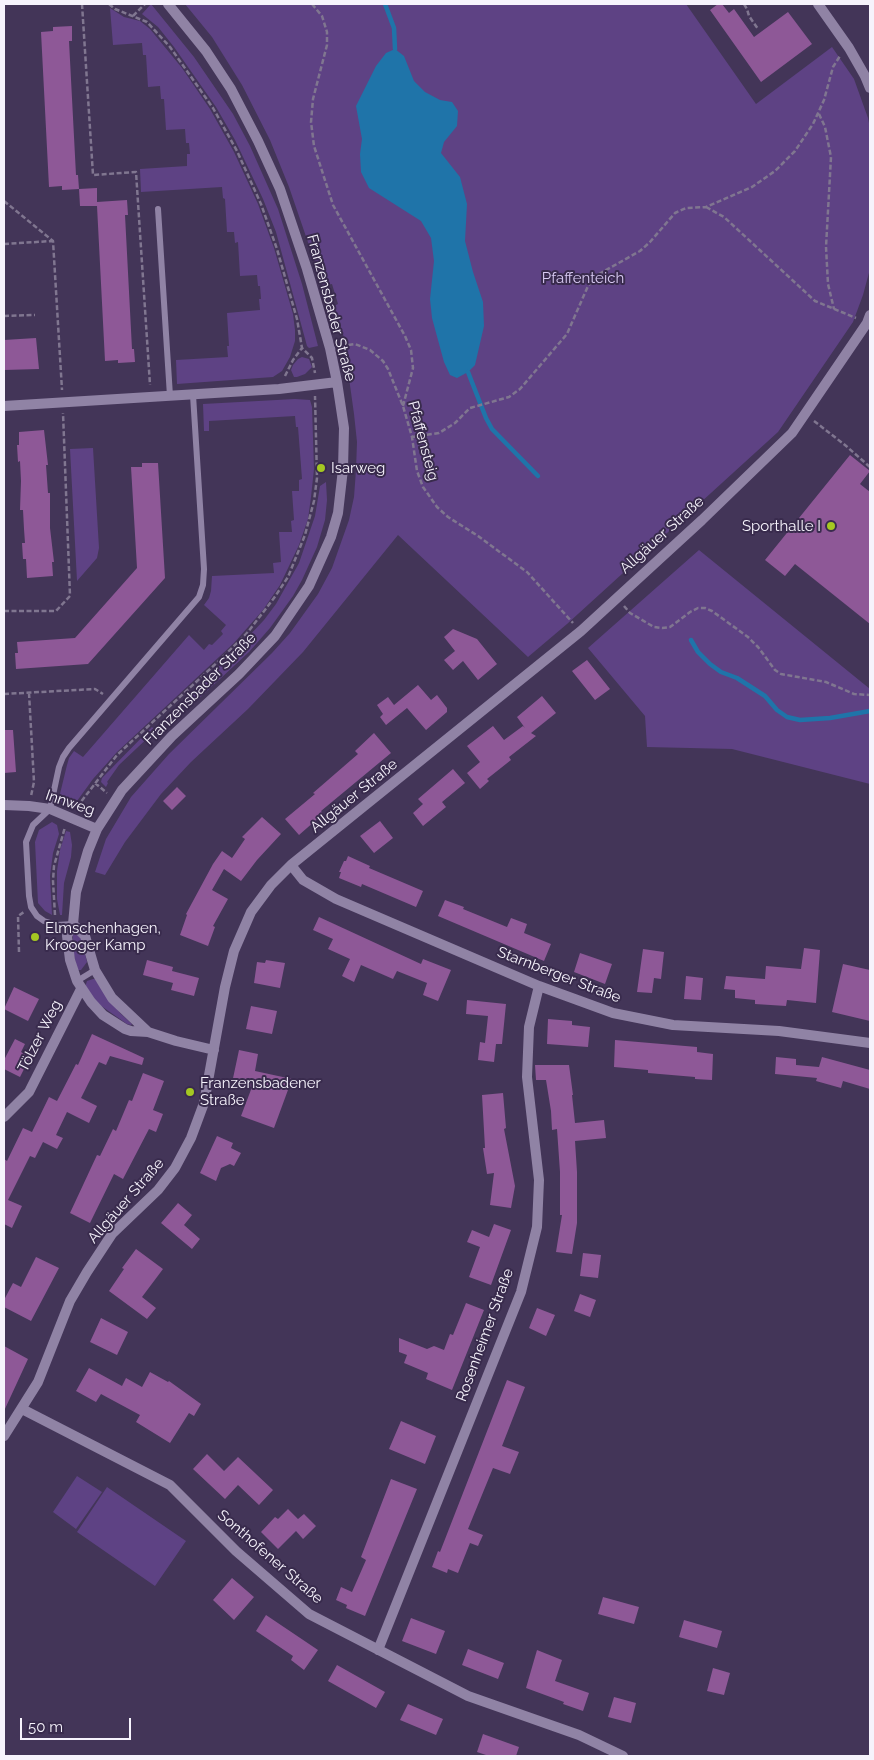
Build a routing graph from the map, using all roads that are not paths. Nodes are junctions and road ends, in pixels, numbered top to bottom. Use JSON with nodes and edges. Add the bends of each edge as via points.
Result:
{"nodes":[{"id":1,"x":168,"y":4,"type":"edge"},
{"id":2,"x":821,"y":5,"type":"edge"},
{"id":3,"x":870,"y":88,"type":"edge"},
{"id":4,"x":158,"y":209,"type":"dead end"},
{"id":5,"x":869,"y":319,"type":"edge"},
{"id":6,"x":337,"y":382,"type":"junction"},
{"id":7,"x":193,"y":395,"type":"junction"},
{"id":8,"x":170,"y":396,"type":"junction"},
{"id":9,"x":4,"y":406,"type":"edge"},
{"id":10,"x":4,"y":805,"type":"edge"},
{"id":11,"x":50,"y":809,"type":"junction"},
{"id":12,"x":97,"y":829,"type":"junction"},
{"id":13,"x":291,"y":865,"type":"junction"},
{"id":14,"x":73,"y":924,"type":"junction"},
{"id":15,"x":96,"y":970,"type":"junction"},
{"id":16,"x":79,"y":985,"type":"junction"},
{"id":17,"x":539,"y":986,"type":"junction"},
{"id":18,"x":148,"y":1032,"type":"junction"},
{"id":19,"x":870,"y":1042,"type":"edge"},
{"id":20,"x":214,"y":1050,"type":"junction"},
{"id":21,"x":4,"y":1117,"type":"edge"},
{"id":22,"x":22,"y":1409,"type":"junction"},
{"id":23,"x":4,"y":1436,"type":"edge"},
{"id":24,"x":378,"y":1650,"type":"junction"},
{"id":25,"x":623,"y":1756,"type":"edge"}],
"edges":[{"from":1,"to":6,"type":"street","name":"Franzensbader Straße","via":[[206,51],[231,89],[271,167],[298,241]]},
{"from":2,"to":3,"type":"street"},
{"from":4,"to":8,"type":"lane"},
{"from":5,"to":13,"type":"street","name":"Allgäuer Straße","via":[[792,433],[716,507],[580,631]]},
{"from":6,"to":7,"type":"street"},
{"from":6,"to":12,"type":"street","name":"Franzensbader Straße","via":[[344,434],[341,494],[331,538],[309,586],[275,636],[172,736],[122,790]]},
{"from":7,"to":8,"type":"street"},
{"from":7,"to":11,"type":"lane","via":[[203,585],[196,602],[63,757]]},
{"from":8,"to":9,"type":"street"},
{"from":10,"to":11,"type":"street","name":"Innweg"},
{"from":11,"to":12,"type":"street","name":"Innweg"},
{"from":11,"to":14,"type":"lane","via":[[33,825],[26,842],[31,907],[44,921],[57,925]]},
{"from":12,"to":14,"type":"street","name":"Franzensbader Straße","via":[[76,892]]},
{"from":13,"to":17,"type":"street","name":"Starnberger Straße","via":[[303,880],[336,899]]},
{"from":13,"to":20,"type":"street","name":"Allgäuer Straße","via":[[271,885],[252,912],[234,950]]},
{"from":14,"to":15,"type":"street","name":"Franzensbader Straße","via":[[85,936]]},
{"from":14,"to":16,"type":"street","name":"Franzensbader Straße","via":[[67,936],[70,960]]},
{"from":15,"to":16,"type":"lane"},
{"from":15,"to":18,"type":"street","name":"Franzensbader Straße","via":[[112,998]]},
{"from":16,"to":18,"type":"street","name":"Franzensbader Straße","via":[[91,1002],[114,1023],[131,1031]]},
{"from":16,"to":21,"type":"street","name":"Tölzer Weg","via":[[29,1092]]},
{"from":17,"to":19,"type":"street","name":"Starnberger Straße","via":[[613,1013],[673,1025],[778,1031]]},
{"from":17,"to":24,"type":"street","name":"Rosenheimer Straße","via":[[529,1027],[528,1077],[540,1180],[537,1227],[520,1292]]},
{"from":18,"to":20,"type":"street","name":"Franzensbader Straße"},
{"from":20,"to":22,"type":"street","name":"Allgäuer Straße","via":[[204,1103],[184,1152],[158,1190],[112,1234],[87,1272],[70,1301],[38,1382]]},
{"from":22,"to":23,"type":"street"},
{"from":22,"to":24,"type":"street","name":"Sonthofener Straße","via":[[170,1486],[236,1551],[308,1614]]},
{"from":24,"to":25,"type":"street","name":"Sonthofener Straße","via":[[468,1696],[579,1735]]}]}
